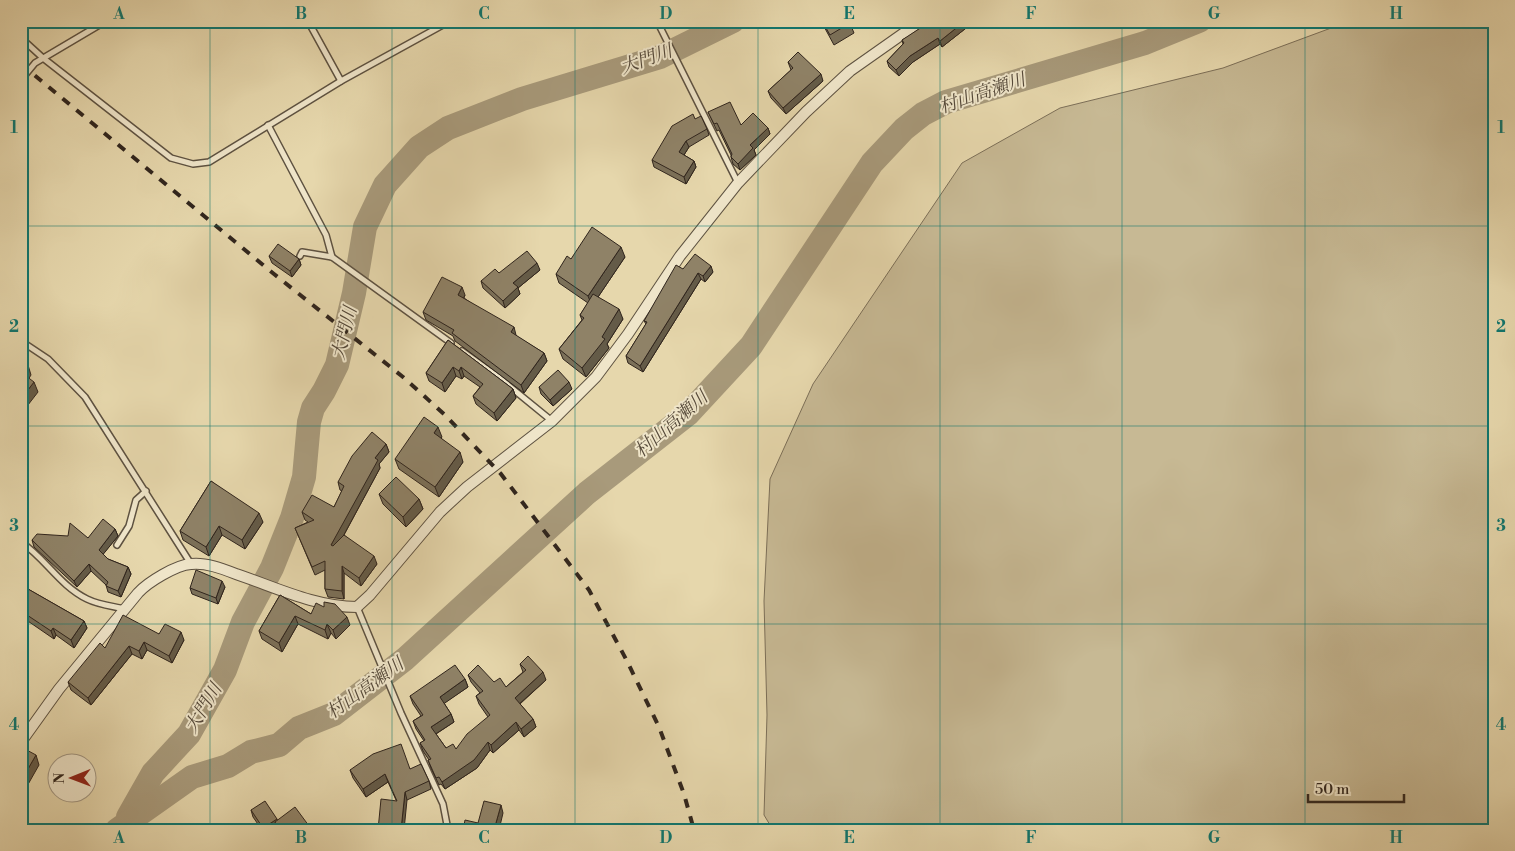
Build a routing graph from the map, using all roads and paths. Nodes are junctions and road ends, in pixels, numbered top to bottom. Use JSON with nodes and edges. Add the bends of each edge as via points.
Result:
{"nodes":[{"id":1,"x":106,"y":21,"type":"edge"},
{"id":2,"x":308,"y":21,"type":"edge"},
{"id":3,"x":450,"y":21,"type":"edge"},
{"id":4,"x":657,"y":21,"type":"edge"},
{"id":5,"x":921,"y":21,"type":"edge"},
{"id":6,"x":21,"y":38,"type":"edge"},
{"id":7,"x":43,"y":58,"type":"junction"},
{"id":8,"x":21,"y":80,"type":"edge"},
{"id":9,"x":341,"y":81,"type":"junction"},
{"id":10,"x":268,"y":125,"type":"junction"},
{"id":11,"x":738,"y":183,"type":"junction"},
{"id":12,"x":300,"y":256,"type":"dead end"},
{"id":13,"x":332,"y":257,"type":"junction"},
{"id":14,"x":21,"y":341,"type":"edge"},
{"id":15,"x":552,"y":422,"type":"junction"},
{"id":16,"x":146,"y":491,"type":"junction"},
{"id":17,"x":21,"y":542,"type":"edge"},
{"id":18,"x":117,"y":545,"type":"dead end"},
{"id":19,"x":191,"y":564,"type":"junction"},
{"id":20,"x":357,"y":607,"type":"junction"},
{"id":21,"x":125,"y":608,"type":"junction"},
{"id":22,"x":21,"y":742,"type":"edge"},
{"id":23,"x":448,"y":830,"type":"edge"}],
"edges":[{"from":1,"to":7,"type":"lane"},
{"from":2,"to":9,"type":"lane"},
{"from":3,"to":9,"type":"lane"},
{"from":4,"to":11,"type":"lane"},
{"from":5,"to":11,"type":"street","via":[[850,70]]},
{"from":6,"to":7,"type":"lane"},
{"from":7,"to":8,"type":"lane"},
{"from":7,"to":10,"type":"lane","via":[[171,158],[193,164],[208,162]]},
{"from":9,"to":10,"type":"lane"},
{"from":10,"to":13,"type":"lane","via":[[326,235]]},
{"from":11,"to":15,"type":"street","via":[[680,256],[596,378]]},
{"from":12,"to":13,"type":"lane","via":[[302,252]]},
{"from":13,"to":15,"type":"lane","via":[[498,377]]},
{"from":14,"to":16,"type":"lane","via":[[48,359],[86,397]]},
{"from":15,"to":20,"type":"street","via":[[467,487],[440,512]]},
{"from":16,"to":18,"type":"lane","via":[[136,500],[129,526]]},
{"from":16,"to":19,"type":"lane"},
{"from":17,"to":21,"type":"lane","via":[[86,599]]},
{"from":19,"to":20,"type":"street","via":[[218,568],[325,604]]},
{"from":19,"to":21,"type":"street","via":[[145,586]]},
{"from":20,"to":23,"type":"lane","via":[[443,804]]},
{"from":21,"to":22,"type":"street","via":[[59,688]]}]}
